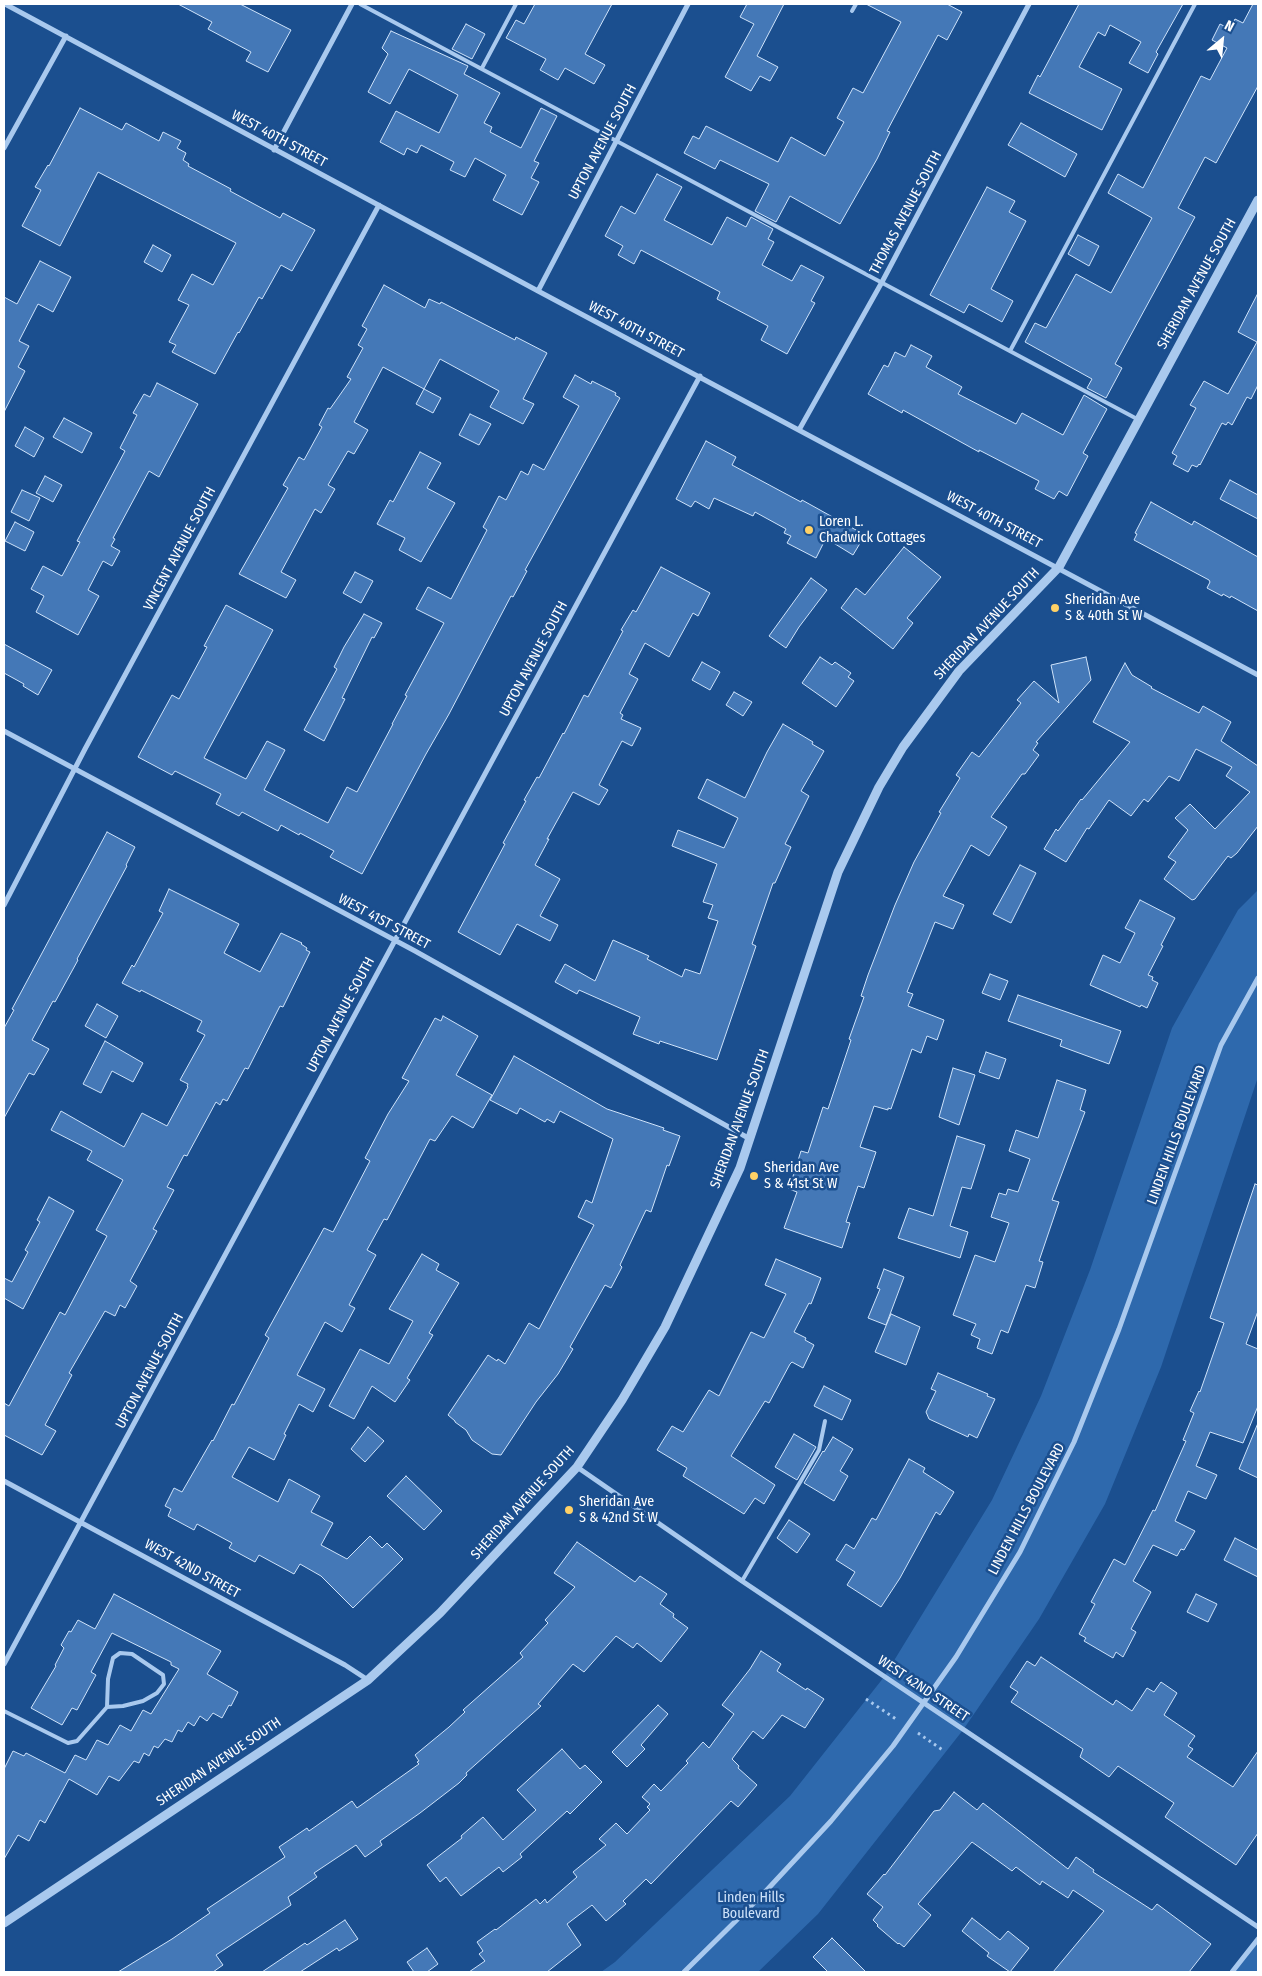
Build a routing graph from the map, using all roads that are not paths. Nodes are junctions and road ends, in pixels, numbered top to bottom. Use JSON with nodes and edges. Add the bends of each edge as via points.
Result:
{"nodes":[{"id":1,"x":352,"y":4,"type":"edge"},
{"id":2,"x":360,"y":4,"type":"edge"},
{"id":3,"x":516,"y":4,"type":"edge"},
{"id":4,"x":688,"y":4,"type":"edge"},
{"id":5,"x":856,"y":4,"type":"edge"},
{"id":6,"x":1029,"y":4,"type":"edge"},
{"id":7,"x":1195,"y":4,"type":"edge"},
{"id":8,"x":9,"y":5,"type":"edge"},
{"id":9,"x":852,"y":11,"type":"dead end"},
{"id":10,"x":66,"y":36,"type":"junction"},
{"id":11,"x":482,"y":68,"type":"junction"},
{"id":12,"x":616,"y":142,"type":"junction"},
{"id":13,"x":4,"y":148,"type":"edge"},
{"id":14,"x":274,"y":150,"type":"junction"},
{"id":15,"x":1258,"y":200,"type":"edge"},
{"id":16,"x":379,"y":205,"type":"junction"},
{"id":17,"x":882,"y":282,"type":"junction"},
{"id":18,"x":538,"y":291,"type":"junction"},
{"id":19,"x":1010,"y":351,"type":"junction"},
{"id":20,"x":700,"y":376,"type":"junction"},
{"id":21,"x":1139,"y":420,"type":"junction"},
{"id":22,"x":799,"y":430,"type":"junction"},
{"id":23,"x":1059,"y":567,"type":"junction"},
{"id":24,"x":1258,"y":675,"type":"edge"},
{"id":25,"x":4,"y":732,"type":"edge"},
{"id":26,"x":75,"y":769,"type":"junction"},
{"id":27,"x":4,"y":905,"type":"edge"},
{"id":28,"x":395,"y":941,"type":"junction"},
{"id":29,"x":1258,"y":978,"type":"edge"},
{"id":30,"x":750,"y":1139,"type":"junction"},
{"id":31,"x":825,"y":1421,"type":"dead end"},
{"id":32,"x":577,"y":1467,"type":"junction"},
{"id":33,"x":4,"y":1481,"type":"edge"},
{"id":34,"x":82,"y":1522,"type":"junction"},
{"id":35,"x":742,"y":1581,"type":"junction"},
{"id":36,"x":4,"y":1664,"type":"edge"},
{"id":37,"x":368,"y":1680,"type":"junction"},
{"id":38,"x":924,"y":1703,"type":"junction"},
{"id":39,"x":107,"y":1707,"type":"junction"},
{"id":40,"x":4,"y":1711,"type":"edge"},
{"id":41,"x":4,"y":1923,"type":"edge"},
{"id":42,"x":1258,"y":1927,"type":"edge"},
{"id":43,"x":1258,"y":1939,"type":"edge"},
{"id":44,"x":684,"y":1972,"type":"edge"},
{"id":45,"x":1232,"y":1972,"type":"edge"}],
"edges":[{"from":1,"to":14,"type":"street"},
{"from":2,"to":11,"type":"lane"},
{"from":3,"to":11,"type":"lane"},
{"from":4,"to":12,"type":"street","name":"UPTON AVENUE SOUTH"},
{"from":5,"to":9,"type":"lane"},
{"from":6,"to":17,"type":"street","name":"THOMAS AVENUE SOUTH"},
{"from":7,"to":19,"type":"lane"},
{"from":8,"to":10,"type":"street","name":"WEST 40TH STREET"},
{"from":10,"to":13,"type":"street"},
{"from":10,"to":14,"type":"street","name":"WEST 40TH STREET"},
{"from":11,"to":12,"type":"lane"},
{"from":12,"to":17,"type":"lane"},
{"from":12,"to":18,"type":"street","name":"UPTON AVENUE SOUTH"},
{"from":14,"to":16,"type":"street","name":"WEST 40TH STREET"},
{"from":15,"to":21,"type":"street","name":"SHERIDAN AVENUE SOUTH"},
{"from":16,"to":18,"type":"street","name":"WEST 40TH STREET"},
{"from":16,"to":26,"type":"street","name":"VINCENT AVENUE SOUTH"},
{"from":17,"to":19,"type":"lane"},
{"from":17,"to":22,"type":"street","name":"THOMAS AVENUE SOUTH"},
{"from":18,"to":20,"type":"street","name":"WEST 40TH STREET"},
{"from":19,"to":21,"type":"lane"},
{"from":20,"to":22,"type":"street","name":"WEST 40TH STREET"},
{"from":20,"to":28,"type":"street","name":"UPTON AVENUE SOUTH"},
{"from":21,"to":23,"type":"street","name":"SHERIDAN AVENUE SOUTH"},
{"from":22,"to":23,"type":"street","name":"WEST 40TH STREET"},
{"from":23,"to":24,"type":"street","name":"WEST 40TH STREET"},
{"from":23,"to":30,"type":"street","name":"SHERIDAN AVENUE SOUTH","via":[[958,671],[903,747],[879,787],[838,872]]},
{"from":25,"to":26,"type":"street","name":"WEST 41ST STREET"},
{"from":26,"to":27,"type":"street","name":"VINCENT AVENUE SOUTH"},
{"from":26,"to":28,"type":"street","name":"WEST 41ST STREET"},
{"from":28,"to":30,"type":"street","name":"WEST 41ST STREET"},
{"from":28,"to":34,"type":"street","name":"UPTON AVENUE SOUTH"},
{"from":29,"to":38,"type":"street","name":"LINDEN HILLS BOULEVARD","via":[[1221,1045],[1119,1329],[1074,1442],[1020,1552]]},
{"from":30,"to":32,"type":"street","name":"SHERIDAN AVENUE SOUTH","via":[[732,1185],[665,1327]]},
{"from":31,"to":35,"type":"lane","via":[[819,1450]]},
{"from":32,"to":35,"type":"street","name":"WEST 42ND STREET"},
{"from":32,"to":37,"type":"street","name":"SHERIDAN AVENUE SOUTH","via":[[440,1613]]},
{"from":33,"to":34,"type":"street","name":"WEST 42ND STREET"},
{"from":34,"to":36,"type":"street","name":"UPTON AVENUE SOUTH"},
{"from":34,"to":37,"type":"street","name":"WEST 42ND STREET"},
{"from":35,"to":38,"type":"street","name":"WEST 42ND STREET"},
{"from":37,"to":41,"type":"street","name":"SHERIDAN AVENUE SOUTH"},
{"from":38,"to":42,"type":"street","name":"WEST 42ND STREET"},
{"from":38,"to":44,"type":"street","name":"LINDEN HILLS BOULEVARD","via":[[831,1821]]},
{"from":39,"to":39,"type":"lane","via":[[143,1701],[157,1693],[164,1684],[163,1675],[132,1654],[120,1653],[113,1658],[110,1668]]},
{"from":39,"to":40,"type":"lane","via":[[76,1741],[68,1743]]},
{"from":43,"to":45,"type":"street"}]}
